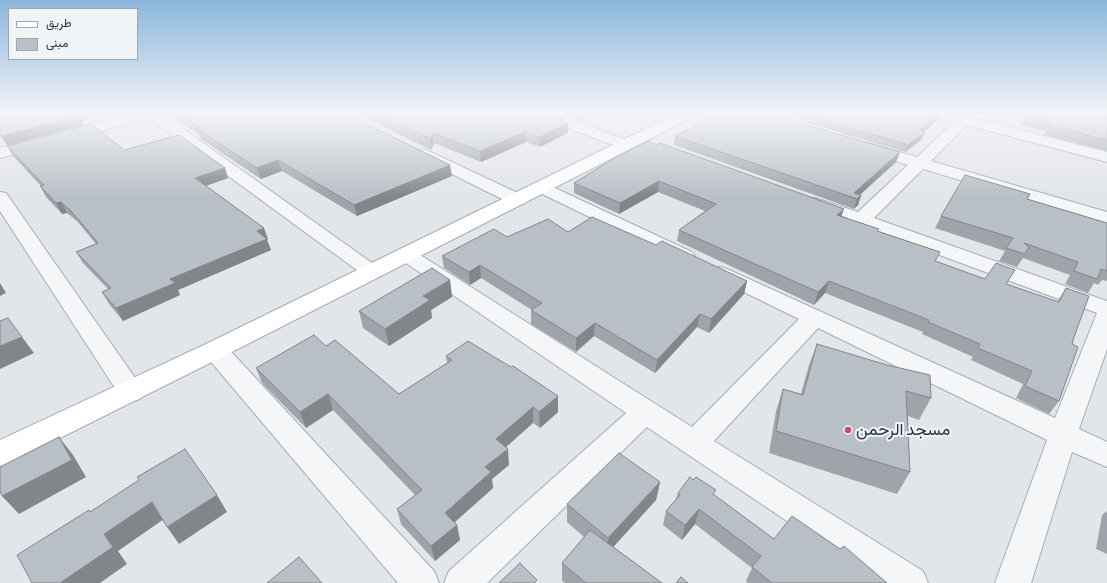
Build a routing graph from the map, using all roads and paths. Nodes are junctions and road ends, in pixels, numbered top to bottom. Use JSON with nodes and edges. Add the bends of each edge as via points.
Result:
{"nodes":[{"id":1,"x":41,"y":142,"type":"edge"},
{"id":2,"x":192,"y":142,"type":"edge"},
{"id":3,"x":632,"y":142,"type":"edge"},
{"id":4,"x":633,"y":142,"type":"edge"},
{"id":5,"x":940,"y":142,"type":"edge"},
{"id":6,"x":1048,"y":142,"type":"edge"},
{"id":7,"x":850,"y":143,"type":"edge"},
{"id":8,"x":660,"y":147,"type":"edge"},
{"id":9,"x":414,"y":149,"type":"edge"},
{"id":10,"x":0,"y":153,"type":"edge"},
{"id":11,"x":1107,"y":157,"type":"edge"},
{"id":12,"x":918,"y":163,"type":"junction"},
{"id":13,"x":542,"y":188,"type":"junction"},
{"id":14,"x":0,"y":197,"type":"edge"},
{"id":15,"x":801,"y":198,"type":"edge"},
{"id":16,"x":518,"y":200,"type":"junction"},
{"id":17,"x":1107,"y":218,"type":"edge"},
{"id":18,"x":861,"y":220,"type":"junction"},
{"id":19,"x":407,"y":255,"type":"junction"},
{"id":20,"x":372,"y":272,"type":"junction"},
{"id":21,"x":1107,"y":309,"type":"edge"},
{"id":22,"x":1107,"y":315,"type":"edge"},
{"id":23,"x":814,"y":318,"type":"junction"},
{"id":24,"x":215,"y":350,"type":"junction"},
{"id":25,"x":131,"y":392,"type":"junction"},
{"id":26,"x":645,"y":412,"type":"junction"},
{"id":27,"x":1063,"y":435,"type":"junction"},
{"id":28,"x":694,"y":444,"type":"junction"},
{"id":29,"x":0,"y":454,"type":"edge"},
{"id":30,"x":1107,"y":455,"type":"edge"},
{"id":31,"x":421,"y":583,"type":"edge"},
{"id":32,"x":462,"y":583,"type":"edge"},
{"id":33,"x":910,"y":583,"type":"edge"},
{"id":34,"x":1013,"y":583,"type":"edge"}],
"edges":[{"from":1,"to":10,"type":"street"},
{"from":2,"to":20,"type":"street"},
{"from":3,"to":13,"type":"street"},
{"from":4,"to":8,"type":"street"},
{"from":5,"to":12,"type":"street"},
{"from":6,"to":11,"type":"street"},
{"from":7,"to":12,"type":"street"},
{"from":9,"to":16,"type":"street"},
{"from":12,"to":17,"type":"street"},
{"from":12,"to":18,"type":"street"},
{"from":13,"to":16,"type":"street"},
{"from":13,"to":23,"type":"street"},
{"from":14,"to":25,"type":"street"},
{"from":15,"to":18,"type":"street"},
{"from":16,"to":19,"type":"street"},
{"from":18,"to":21,"type":"street"},
{"from":19,"to":20,"type":"street"},
{"from":19,"to":26,"type":"street"},
{"from":20,"to":24,"type":"street"},
{"from":22,"to":27,"type":"street"},
{"from":23,"to":27,"type":"street"},
{"from":23,"to":28,"type":"street"},
{"from":24,"to":25,"type":"street"},
{"from":24,"to":31,"type":"street"},
{"from":25,"to":29,"type":"street"},
{"from":26,"to":28,"type":"street"},
{"from":26,"to":32,"type":"street"},
{"from":27,"to":30,"type":"street"},
{"from":27,"to":34,"type":"street"},
{"from":28,"to":33,"type":"street"}]}
